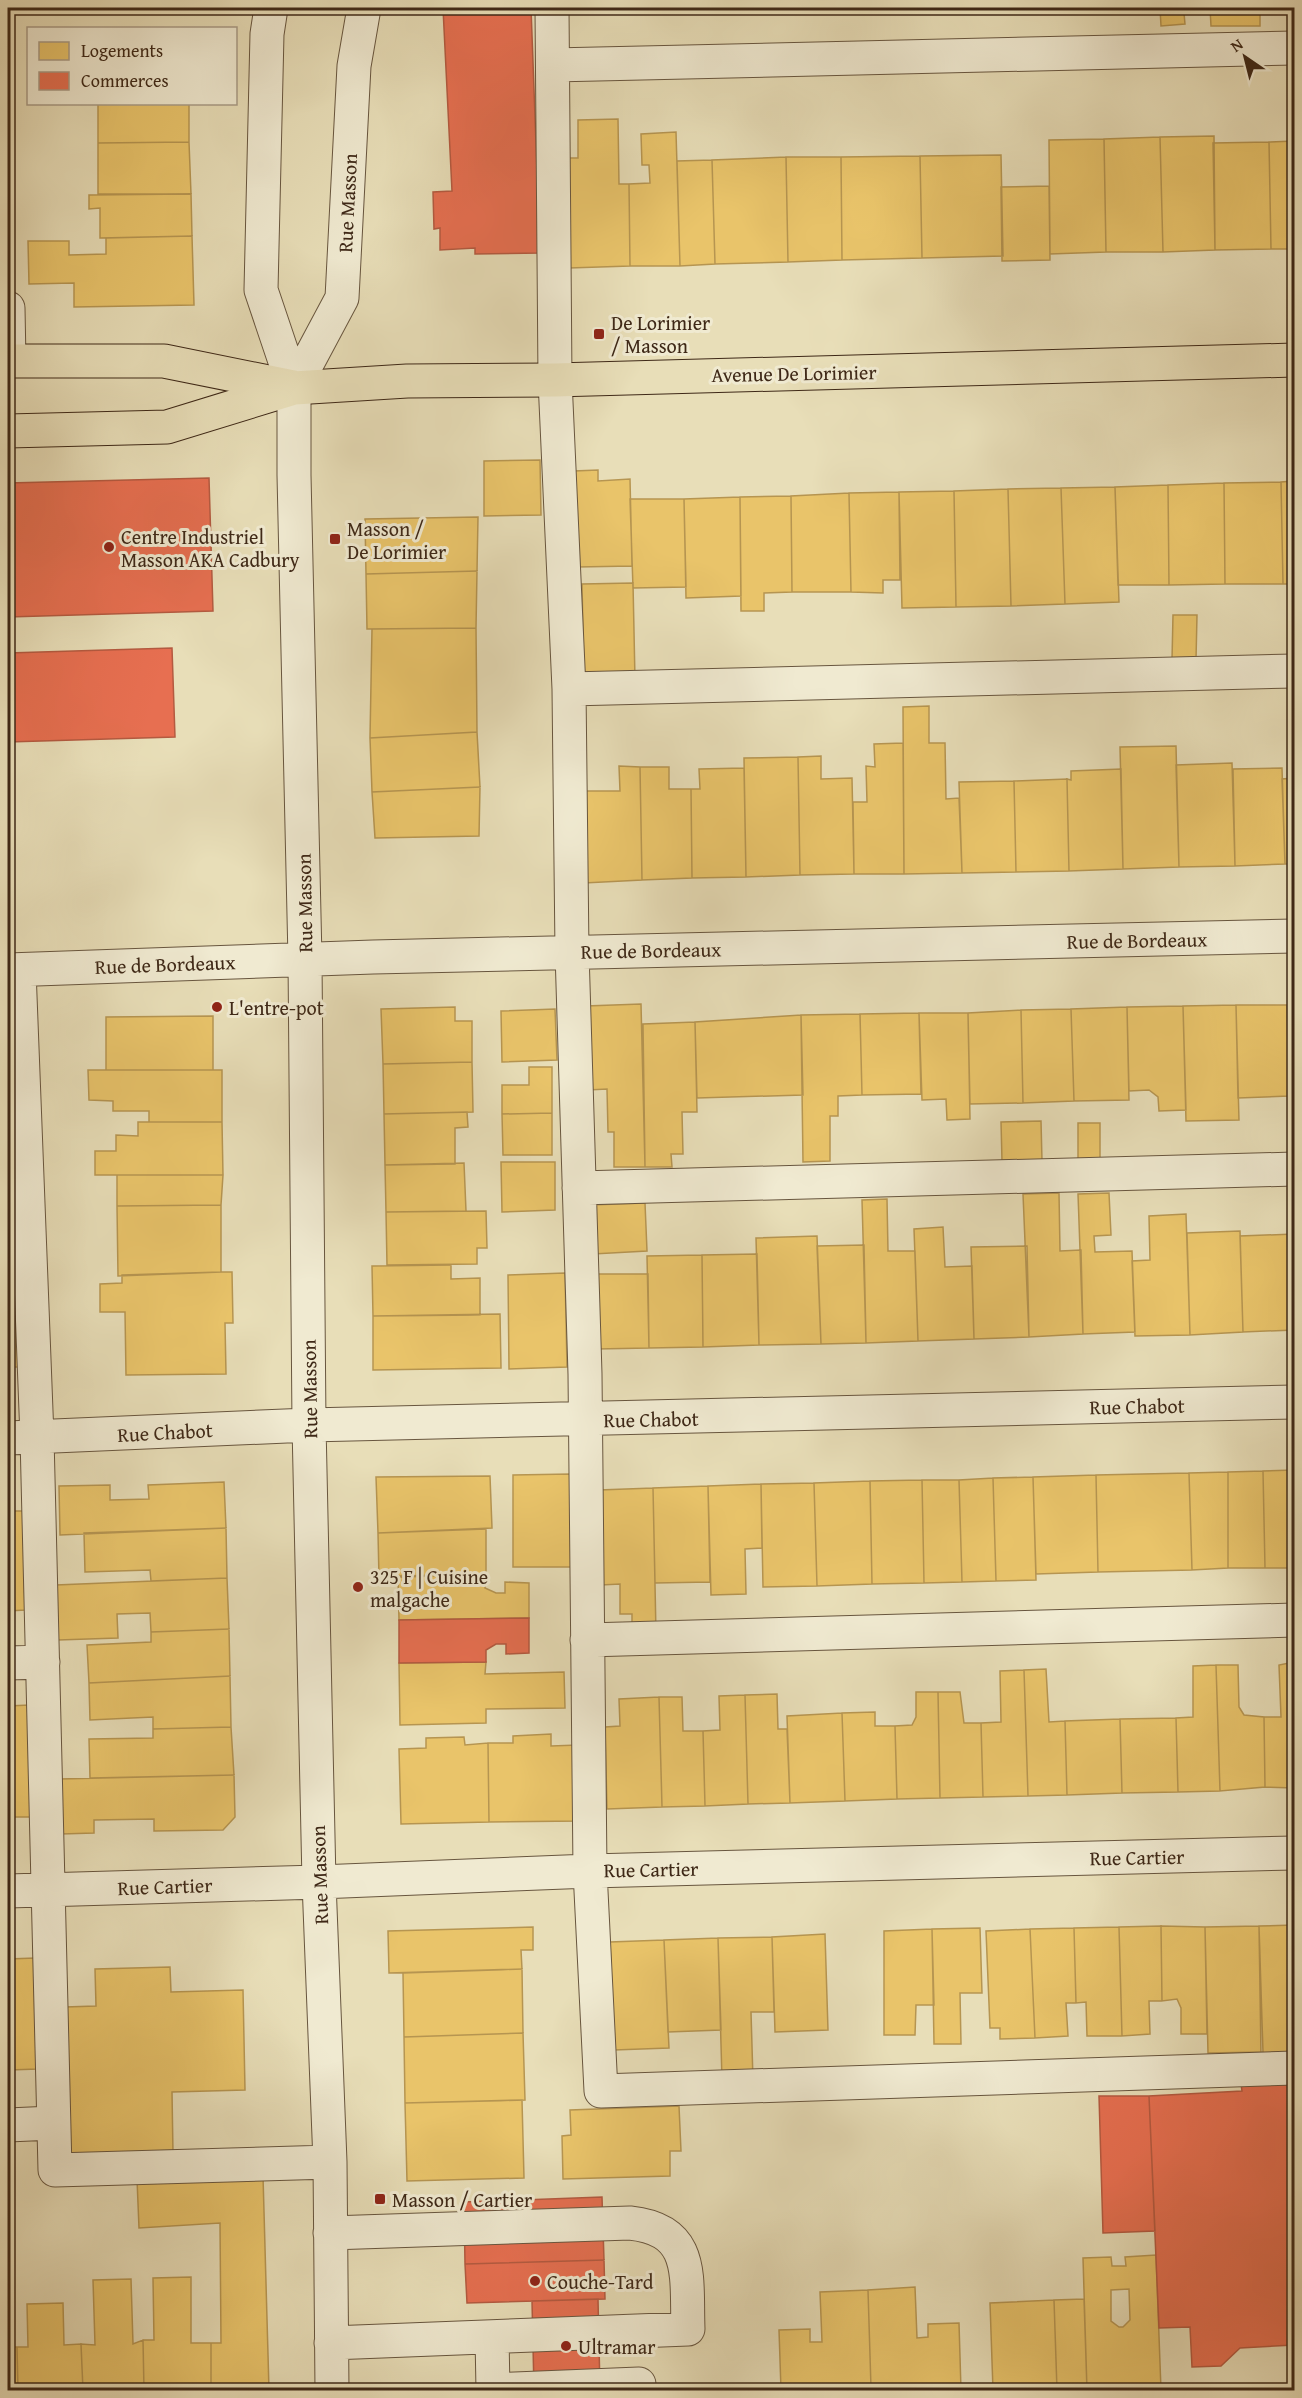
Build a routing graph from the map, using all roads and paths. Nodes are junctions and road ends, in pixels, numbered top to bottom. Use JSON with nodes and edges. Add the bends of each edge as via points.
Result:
{"nodes":[{"id":1,"x":364,"y":8,"type":"edge"},
{"id":2,"x":552,"y":8,"type":"edge"},
{"id":3,"x":268,"y":14,"type":"edge"},
{"id":4,"x":1294,"y":48,"type":"edge"},
{"id":5,"x":553,"y":65,"type":"junction"},
{"id":6,"x":8,"y":308,"type":"edge"},
{"id":7,"x":1294,"y":360,"type":"edge"},
{"id":8,"x":8,"y":361,"type":"edge"},
{"id":9,"x":555,"y":380,"type":"junction"},
{"id":10,"x":294,"y":388,"type":"junction"},
{"id":11,"x":8,"y":431,"type":"edge"},
{"id":12,"x":1294,"y":671,"type":"edge"},
{"id":13,"x":569,"y":689,"type":"junction"},
{"id":14,"x":1294,"y":936,"type":"edge"},
{"id":15,"x":572,"y":952,"type":"junction"},
{"id":16,"x":305,"y":959,"type":"junction"},
{"id":17,"x":13,"y":970,"type":"edge"},
{"id":18,"x":1294,"y":1169,"type":"edge"},
{"id":19,"x":579,"y":1188,"type":"junction"},
{"id":20,"x":18,"y":1192,"type":"edge"},
{"id":21,"x":1294,"y":1402,"type":"edge"},
{"id":22,"x":586,"y":1420,"type":"junction"},
{"id":23,"x":309,"y":1425,"type":"junction"},
{"id":24,"x":22,"y":1438,"type":"edge"},
{"id":25,"x":1294,"y":1620,"type":"edge"},
{"id":26,"x":587,"y":1640,"type":"junction"},
{"id":27,"x":43,"y":1662,"type":"junction"},
{"id":28,"x":8,"y":1663,"type":"edge"},
{"id":29,"x":1294,"y":1853,"type":"edge"},
{"id":30,"x":590,"y":1871,"type":"junction"},
{"id":31,"x":319,"y":1882,"type":"junction"},
{"id":32,"x":49,"y":1890,"type":"junction"},
{"id":33,"x":8,"y":1891,"type":"edge"},
{"id":34,"x":1294,"y":2068,"type":"edge"},
{"id":35,"x":53,"y":2122,"type":"junction"},
{"id":36,"x":8,"y":2125,"type":"edge"},
{"id":37,"x":330,"y":2162,"type":"junction"},
{"id":38,"x":330,"y":2233,"type":"junction"},
{"id":39,"x":638,"y":2331,"type":"junction"},
{"id":40,"x":492,"y":2337,"type":"junction"},
{"id":41,"x":331,"y":2343,"type":"junction"},
{"id":42,"x":639,"y":2387,"type":"edge"},
{"id":43,"x":494,"y":2390,"type":"edge"},
{"id":44,"x":332,"y":2391,"type":"edge"}],
"edges":[{"from":1,"to":10,"type":"street","name":"Rue Masson","via":[[354,66],[342,298]]},
{"from":2,"to":5,"type":"street"},
{"from":3,"to":10,"type":"street","name":"Rue Masson","via":[[261,290]]},
{"from":4,"to":5,"type":"street"},
{"from":5,"to":9,"type":"street"},
{"from":6,"to":8,"type":"street"},
{"from":7,"to":9,"type":"main road","name":"Avenue De Lorimier"},
{"from":8,"to":10,"type":"main road","name":"Avenue De Lorimier","via":[[164,361]]},
{"from":9,"to":10,"type":"main road","name":"Avenue De Lorimier","via":[[407,381]]},
{"from":9,"to":13,"type":"street"},
{"from":10,"to":11,"type":"main road","name":"Avenue De Lorimier","via":[[167,427]]},
{"from":10,"to":16,"type":"street","name":"Rue Masson"},
{"from":12,"to":13,"type":"street"},
{"from":13,"to":15,"type":"street"},
{"from":14,"to":15,"type":"street","name":"Rue de Bordeaux"},
{"from":15,"to":16,"type":"street","name":"Rue de Bordeaux"},
{"from":15,"to":19,"type":"street"},
{"from":16,"to":17,"type":"street","name":"Rue de Bordeaux"},
{"from":16,"to":23,"type":"street","name":"Rue Masson"},
{"from":17,"to":20,"type":"street"},
{"from":18,"to":19,"type":"street"},
{"from":19,"to":22,"type":"street"},
{"from":20,"to":24,"type":"street"},
{"from":21,"to":22,"type":"street","name":"Rue Chabot"},
{"from":22,"to":23,"type":"street","name":"Rue Chabot"},
{"from":22,"to":26,"type":"street"},
{"from":23,"to":24,"type":"street","name":"Rue Chabot"},
{"from":23,"to":31,"type":"street","name":"Rue Masson"},
{"from":24,"to":27,"type":"street"},
{"from":25,"to":26,"type":"street"},
{"from":26,"to":30,"type":"street"},
{"from":27,"to":28,"type":"street"},
{"from":27,"to":32,"type":"street"},
{"from":29,"to":30,"type":"street","name":"Rue Cartier"},
{"from":30,"to":31,"type":"street","name":"Rue Cartier"},
{"from":30,"to":34,"type":"street","via":[[601,2091]]},
{"from":31,"to":32,"type":"street","name":"Rue Cartier"},
{"from":31,"to":37,"type":"street","name":"Rue Masson"},
{"from":32,"to":33,"type":"street","name":"Rue Cartier"},
{"from":32,"to":35,"type":"street"},
{"from":35,"to":36,"type":"street"},
{"from":35,"to":37,"type":"street","via":[[55,2170]]},
{"from":37,"to":38,"type":"street","name":"Rue Masson"},
{"from":38,"to":39,"type":"street","via":[[650,2225],[668,2234],[680,2248],[686,2266],[688,2329]]},
{"from":38,"to":41,"type":"street","name":"Rue Masson"},
{"from":39,"to":40,"type":"street"},
{"from":39,"to":42,"type":"street"},
{"from":40,"to":41,"type":"street"},
{"from":40,"to":43,"type":"street"},
{"from":41,"to":44,"type":"street","name":"Rue Masson"},
{"from":42,"to":43,"type":"street"}]}
